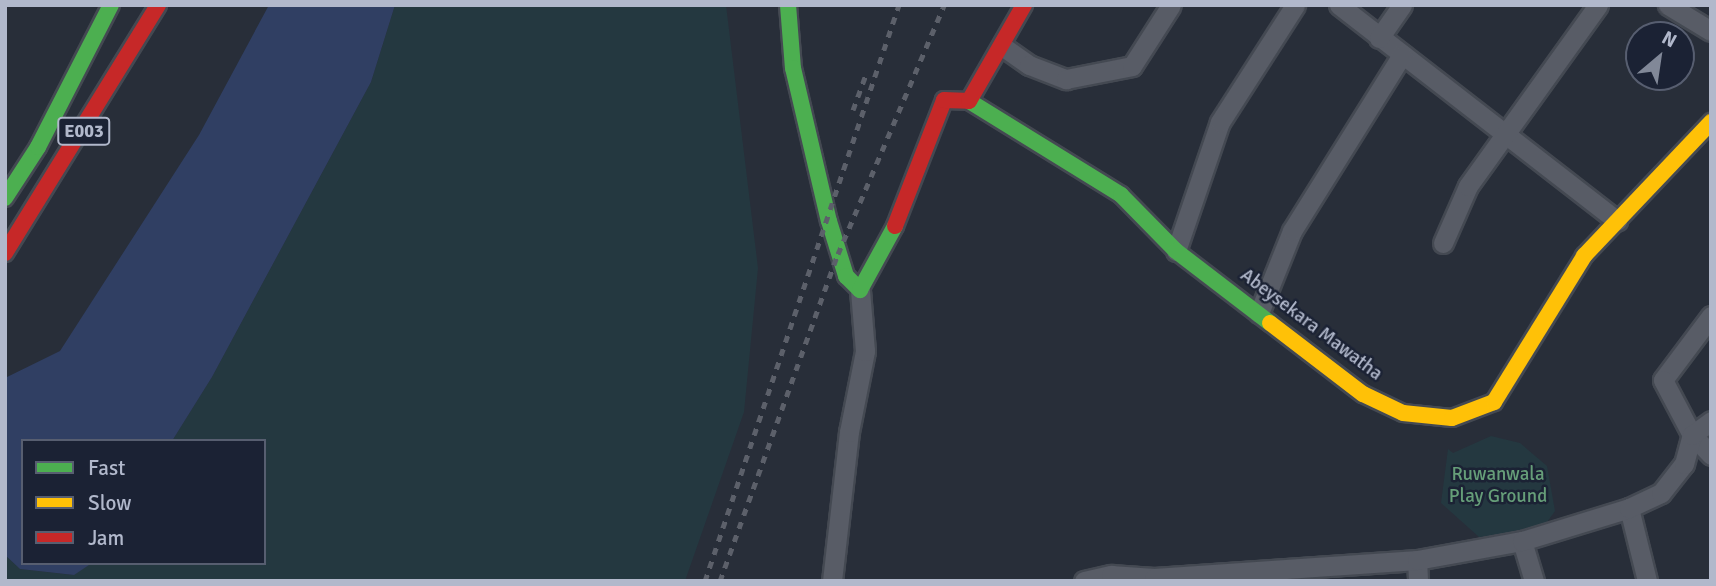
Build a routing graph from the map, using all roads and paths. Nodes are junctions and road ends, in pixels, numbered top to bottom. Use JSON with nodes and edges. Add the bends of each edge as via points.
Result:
{"nodes":[{"id":1,"x":111,"y":5,"type":"edge"},
{"id":2,"x":158,"y":5,"type":"edge"},
{"id":3,"x":789,"y":5,"type":"edge"},
{"id":4,"x":1024,"y":5,"type":"edge"},
{"id":5,"x":1171,"y":5,"type":"edge"},
{"id":6,"x":1295,"y":5,"type":"edge"},
{"id":7,"x":1339,"y":5,"type":"edge"},
{"id":8,"x":1402,"y":5,"type":"edge"},
{"id":9,"x":1598,"y":5,"type":"edge"},
{"id":10,"x":1668,"y":5,"type":"edge"},
{"id":11,"x":1711,"y":31,"type":"edge"},
{"id":12,"x":1379,"y":38,"type":"junction"},
{"id":13,"x":1002,"y":46,"type":"junction"},
{"id":14,"x":1402,"y":55,"type":"junction"},
{"id":15,"x":969,"y":101,"type":"junction"},
{"id":16,"x":1711,"y":122,"type":"edge"},
{"id":17,"x":1506,"y":134,"type":"junction"},
{"id":18,"x":5,"y":198,"type":"edge"},
{"id":19,"x":1617,"y":221,"type":"junction"},
{"id":20,"x":1443,"y":243,"type":"dead end"},
{"id":21,"x":1176,"y":251,"type":"junction"},
{"id":22,"x":5,"y":253,"type":"edge"},
{"id":23,"x":860,"y":290,"type":"junction"},
{"id":24,"x":1259,"y":313,"type":"junction"},
{"id":25,"x":1711,"y":316,"type":"edge"},
{"id":26,"x":1711,"y":421,"type":"edge"},
{"id":27,"x":1692,"y":435,"type":"junction"},
{"id":28,"x":1711,"y":455,"type":"edge"},
{"id":29,"x":1629,"y":509,"type":"junction"},
{"id":30,"x":1522,"y":541,"type":"junction"},
{"id":31,"x":1417,"y":560,"type":"junction"},
{"id":32,"x":1305,"y":574,"type":"edge"},
{"id":33,"x":1154,"y":580,"type":"edge"},
{"id":34,"x":832,"y":581,"type":"edge"},
{"id":35,"x":1084,"y":581,"type":"edge"},
{"id":36,"x":1418,"y":581,"type":"edge"},
{"id":37,"x":1534,"y":581,"type":"edge"},
{"id":38,"x":1647,"y":581,"type":"edge"}],
"edges":[{"from":1,"to":18,"type":"main road","number":"E003","via":[[38,147]]},
{"from":2,"to":22,"type":"main road","number":"E003"},
{"from":3,"to":23,"type":"main road","via":[[793,68],[828,221],[846,276]]},
{"from":4,"to":13,"type":"main road"},
{"from":5,"to":13,"type":"street","via":[[1132,66],[1066,79],[1028,65]]},
{"from":6,"to":21,"type":"street","via":[[1220,121]]},
{"from":7,"to":12,"type":"street"},
{"from":8,"to":12,"type":"street"},
{"from":9,"to":17,"type":"street"},
{"from":10,"to":11,"type":"street"},
{"from":12,"to":14,"type":"street"},
{"from":13,"to":15,"type":"main road"},
{"from":14,"to":17,"type":"street"},
{"from":14,"to":24,"type":"street","via":[[1292,231]]},
{"from":15,"to":21,"type":"main road","name":"Abeysekara Mawatha","via":[[1121,195]]},
{"from":15,"to":23,"type":"main road","via":[[944,100],[900,217]]},
{"from":16,"to":19,"type":"main road","name":"Abeysekara Mawatha"},
{"from":17,"to":19,"type":"street"},
{"from":17,"to":20,"type":"street","via":[[1468,186]]},
{"from":19,"to":24,"type":"main road","name":"Abeysekara Mawatha","via":[[1584,256],[1494,402],[1452,418],[1404,413],[1363,394]]},
{"from":21,"to":24,"type":"main road","name":"Abeysekara Mawatha"},
{"from":23,"to":34,"type":"street","via":[[865,351],[849,432]]},
{"from":25,"to":27,"type":"street","via":[[1663,380]]},
{"from":26,"to":27,"type":"street"},
{"from":27,"to":28,"type":"street"},
{"from":27,"to":29,"type":"street","via":[[1684,464],[1661,493]]},
{"from":29,"to":30,"type":"street"},
{"from":29,"to":38,"type":"street"},
{"from":30,"to":31,"type":"street"},
{"from":30,"to":37,"type":"street"},
{"from":31,"to":32,"type":"street"},
{"from":31,"to":36,"type":"street"},
{"from":32,"to":33,"type":"street"},
{"from":33,"to":35,"type":"street","via":[[1111,575]]}]}
